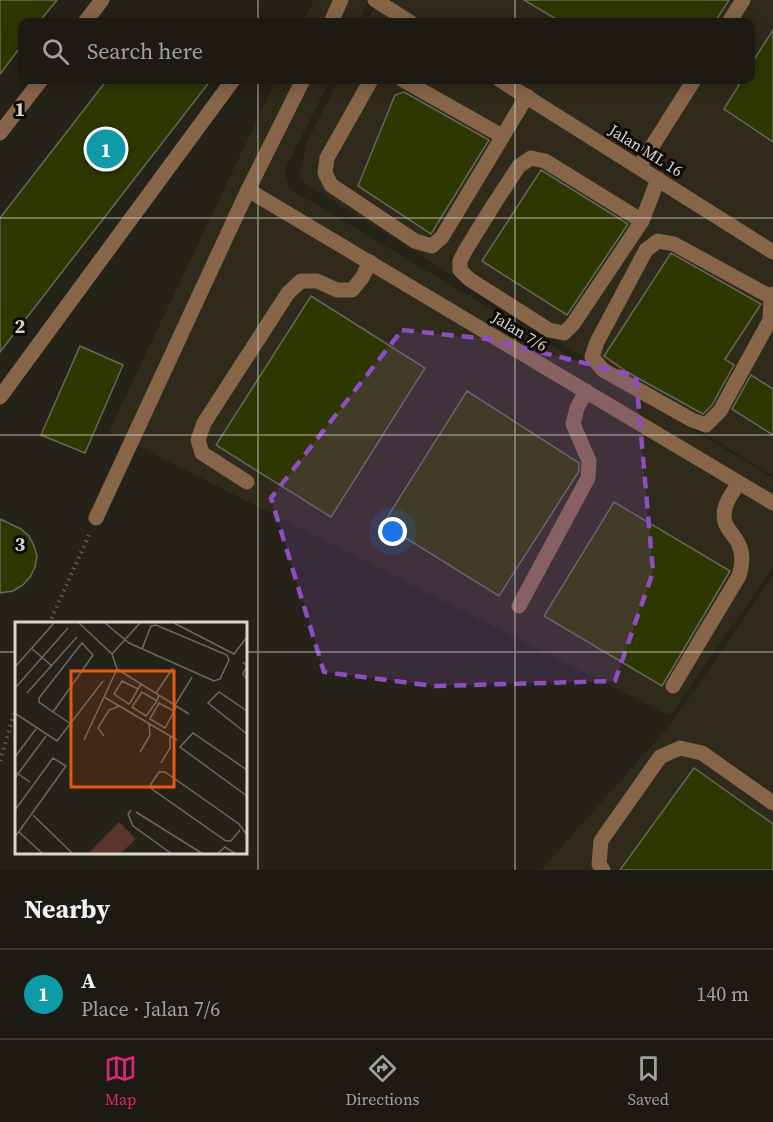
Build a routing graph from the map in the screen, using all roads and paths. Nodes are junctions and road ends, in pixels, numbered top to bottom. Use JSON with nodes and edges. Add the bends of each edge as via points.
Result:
{"nodes":[{"id":1,"x":102,"y":0,"type":"edge"},
{"id":2,"x":341,"y":0,"type":"edge"},
{"id":3,"x":375,"y":0,"type":"edge"},
{"id":4,"x":743,"y":0,"type":"edge"},
{"id":5,"x":88,"y":18,"type":"edge"},
{"id":6,"x":333,"y":18,"type":"edge"},
{"id":7,"x":404,"y":18,"type":"edge"},
{"id":8,"x":732,"y":18,"type":"edge"},
{"id":9,"x":38,"y":84,"type":"edge"},
{"id":10,"x":230,"y":84,"type":"edge"},
{"id":11,"x":301,"y":84,"type":"edge"},
{"id":12,"x":369,"y":84,"type":"edge"},
{"id":13,"x":410,"y":84,"type":"edge"},
{"id":14,"x":507,"y":84,"type":"edge"},
{"id":15,"x":691,"y":84,"type":"edge"},
{"id":16,"x":527,"y":96,"type":"junction"},
{"id":17,"x":0,"y":133,"type":"edge"},
{"id":18,"x":502,"y":136,"type":"junction"},
{"id":19,"x":639,"y":167,"type":"junction"},
{"id":20,"x":658,"y":179,"type":"junction"},
{"id":21,"x":248,"y":190,"type":"junction"},
{"id":22,"x":642,"y":221,"type":"junction"},
{"id":23,"x":773,"y":252,"type":"edge"},
{"id":24,"x":370,"y":262,"type":"junction"},
{"id":25,"x":772,"y":295,"type":"edge"},
{"id":26,"x":586,"y":391,"type":"junction"},
{"id":27,"x":1,"y":395,"type":"edge"},
{"id":28,"x":247,"y":482,"type":"dead end"},
{"id":29,"x":738,"y":483,"type":"junction"},
{"id":30,"x":773,"y":503,"type":"edge"},
{"id":31,"x":96,"y":518,"type":"joint"},
{"id":32,"x":519,"y":606,"type":"dead end"},
{"id":33,"x":50,"y":622,"type":"edge"},
{"id":34,"x":673,"y":686,"type":"dead end"},
{"id":35,"x":15,"y":710,"type":"edge"},
{"id":36,"x":0,"y":761,"type":"edge"},
{"id":37,"x":773,"y":803,"type":"edge"},
{"id":38,"x":603,"y":870,"type":"edge"}],
"edges":[{"from":1,"to":5,"type":"street"},
{"from":2,"to":6,"type":"street"},
{"from":3,"to":7,"type":"street"},
{"from":4,"to":8,"type":"street"},
{"from":9,"to":17,"type":"street"},
{"from":10,"to":27,"type":"street"},
{"from":11,"to":21,"type":"street"},
{"from":12,"to":18,"type":"street","via":[[327,158],[325,173],[331,185],[415,241],[432,246],[442,237]]},
{"from":13,"to":18,"type":"street"},
{"from":14,"to":16,"type":"street","name":"Jalan ML 16"},
{"from":15,"to":19,"type":"street"},
{"from":16,"to":18,"type":"street"},
{"from":16,"to":19,"type":"street","name":"Jalan ML 16"},
{"from":19,"to":20,"type":"street","name":"Jalan ML 16"},
{"from":20,"to":22,"type":"street"},
{"from":20,"to":23,"type":"street","name":"Jalan ML 16"},
{"from":21,"to":24,"type":"street","name":"Jalan 7/6"},
{"from":21,"to":31,"type":"street"},
{"from":22,"to":22,"type":"street","via":[[564,333],[549,330],[460,270],[465,251],[494,204],[519,166],[531,158],[545,161]]},
{"from":24,"to":26,"type":"street","name":"Jalan 7/6"},
{"from":24,"to":28,"type":"street","via":[[352,290],[301,281],[288,293],[204,423],[198,440],[202,453]]},
{"from":25,"to":25,"type":"street","via":[[770,320],[720,411],[706,425],[603,370],[592,357],[646,250],[658,241],[674,244]]},
{"from":26,"to":29,"type":"street","name":"Jalan 7/6"},
{"from":26,"to":32,"type":"street","via":[[573,424],[589,461],[588,478]]},
{"from":29,"to":30,"type":"street","name":"Jalan 7/6"},
{"from":29,"to":34,"type":"street","via":[[724,516],[726,527],[739,544],[743,561],[739,576]]},
{"from":31,"to":33,"type":"path"},
{"from":35,"to":36,"type":"path"},
{"from":37,"to":38,"type":"street","via":[[702,753],[680,748],[660,757],[601,841],[599,864]]}]}
